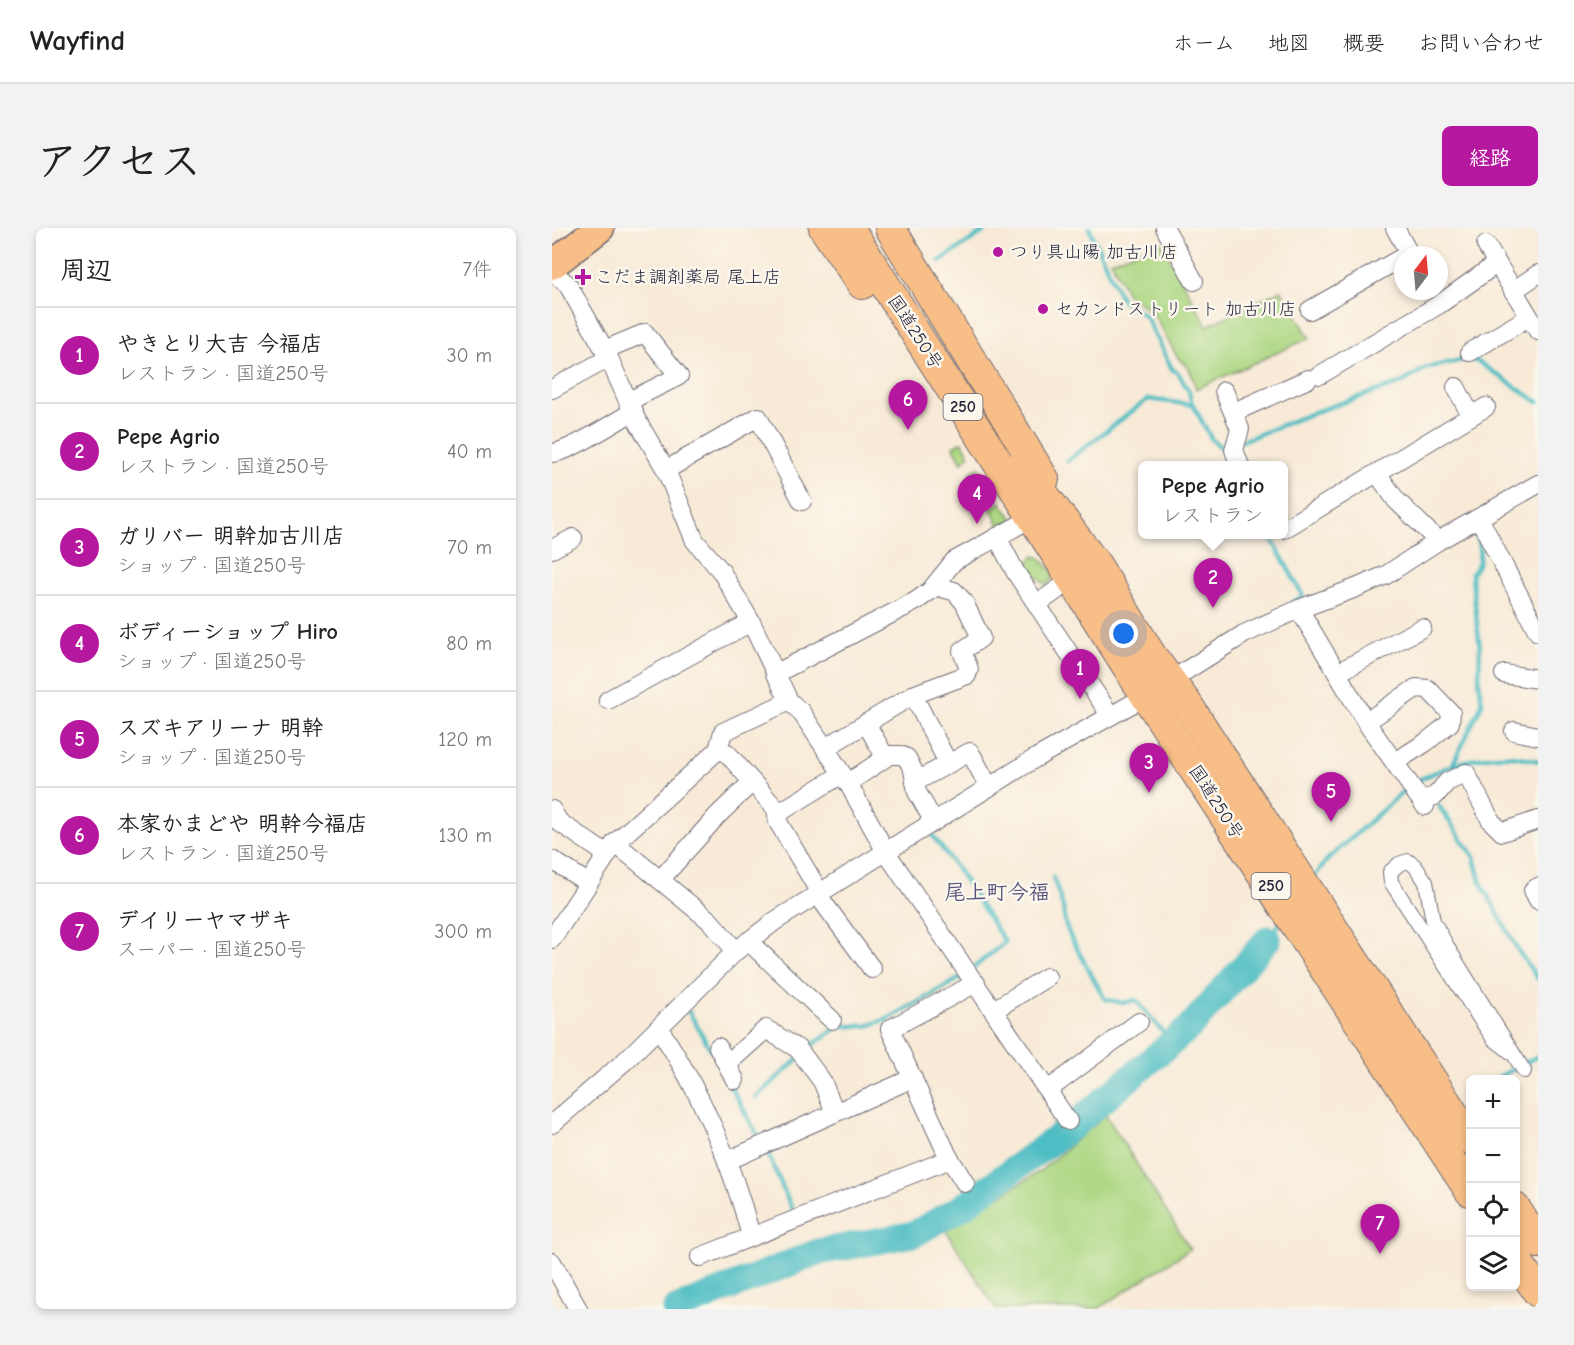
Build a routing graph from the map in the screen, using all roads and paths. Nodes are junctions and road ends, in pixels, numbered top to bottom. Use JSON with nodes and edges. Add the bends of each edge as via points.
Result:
{"nodes":[{"id":1,"x":600,"y":228,"type":"edge"},
{"id":2,"x":824,"y":228,"type":"edge"},
{"id":3,"x":890,"y":228,"type":"edge"},
{"id":4,"x":1165,"y":228,"type":"edge"},
{"id":5,"x":1395,"y":228,"type":"edge"},
{"id":6,"x":858,"y":230,"type":"edge"},
{"id":7,"x":1486,"y":245,"type":"dead end"},
{"id":8,"x":1403,"y":246,"type":"edge"},
{"id":9,"x":1394,"y":261,"type":"edge"},
{"id":10,"x":1496,"y":264,"type":"junction"},
{"id":11,"x":552,"y":265,"type":"edge"},
{"id":12,"x":552,"y":271,"type":"edge"},
{"id":13,"x":1538,"y":274,"type":"edge"},
{"id":14,"x":1194,"y":281,"type":"dead end"},
{"id":15,"x":1448,"y":290,"type":"edge"},
{"id":16,"x":1513,"y":291,"type":"junction"},
{"id":17,"x":1431,"y":300,"type":"edge"},
{"id":18,"x":1310,"y":310,"type":"dead end"},
{"id":19,"x":1533,"y":324,"type":"edge"},
{"id":20,"x":1470,"y":352,"type":"dead end"},
{"id":21,"x":607,"y":354,"type":"junction"},
{"id":22,"x":1456,"y":387,"type":"dead end"},
{"id":23,"x":552,"y":389,"type":"edge"},
{"id":24,"x":1224,"y":392,"type":"dead end"},
{"id":25,"x":631,"y":406,"type":"junction"},
{"id":26,"x":1234,"y":412,"type":"junction"},
{"id":27,"x":552,"y":453,"type":"edge"},
{"id":28,"x":1238,"y":461,"type":"edge"},
{"id":29,"x":666,"y":470,"type":"junction"},
{"id":30,"x":1377,"y":472,"type":"junction"},
{"id":31,"x":1537,"y":486,"type":"edge"},
{"id":32,"x":802,"y":501,"type":"dead end"},
{"id":33,"x":1479,"y":518,"type":"junction"},
{"id":34,"x":1028,"y":520,"type":"junction"},
{"id":35,"x":1288,"y":527,"type":"edge"},
{"id":36,"x":997,"y":537,"type":"junction"},
{"id":37,"x":573,"y":538,"type":"dead end"},
{"id":38,"x":1438,"y":541,"type":"junction"},
{"id":39,"x":552,"y":548,"type":"edge"},
{"id":40,"x":1085,"y":573,"type":"junction"},
{"id":41,"x":934,"y":586,"type":"junction"},
{"id":42,"x":1037,"y":604,"type":"junction"},
{"id":43,"x":1299,"y":609,"type":"junction"},
{"id":44,"x":751,"y":622,"type":"junction"},
{"id":45,"x":1422,"y":628,"type":"dead end"},
{"id":46,"x":1538,"y":632,"type":"edge"},
{"id":47,"x":1337,"y":673,"type":"junction"},
{"id":48,"x":775,"y":674,"type":"junction"},
{"id":49,"x":1504,"y":674,"type":"dead end"},
{"id":50,"x":1538,"y":679,"type":"edge"},
{"id":51,"x":1158,"y":688,"type":"junction"},
{"id":52,"x":913,"y":695,"type":"junction"},
{"id":53,"x":608,"y":700,"type":"dead end"},
{"id":54,"x":789,"y":702,"type":"junction"},
{"id":55,"x":1110,"y":715,"type":"junction"},
{"id":56,"x":1366,"y":722,"type":"junction"},
{"id":57,"x":866,"y":723,"type":"junction"},
{"id":58,"x":1514,"y":731,"type":"dead end"},
{"id":59,"x":1538,"y":736,"type":"edge"},
{"id":60,"x":825,"y":748,"type":"junction"},
{"id":61,"x":718,"y":750,"type":"junction"},
{"id":62,"x":884,"y":755,"type":"junction"},
{"id":63,"x":1395,"y":762,"type":"junction"},
{"id":64,"x":948,"y":763,"type":"junction"},
{"id":65,"x":845,"y":779,"type":"junction"},
{"id":66,"x":752,"y":782,"type":"junction"},
{"id":67,"x":915,"y":782,"type":"junction"},
{"id":68,"x":989,"y":788,"type":"junction"},
{"id":69,"x":777,"y":814,"type":"junction"},
{"id":70,"x":554,"y":818,"type":"edge"},
{"id":71,"x":1538,"y":820,"type":"edge"},
{"id":72,"x":934,"y":822,"type":"junction"},
{"id":73,"x":611,"y":849,"type":"junction"},
{"id":74,"x":886,"y":852,"type":"junction"},
{"id":75,"x":552,"y":860,"type":"edge"},
{"id":76,"x":660,"y":880,"type":"junction"},
{"id":77,"x":588,"y":883,"type":"junction"},
{"id":78,"x":1538,"y":886,"type":"edge"},
{"id":79,"x":818,"y":894,"type":"junction"},
{"id":80,"x":1538,"y":900,"type":"edge"},
{"id":81,"x":552,"y":939,"type":"edge"},
{"id":82,"x":742,"y":946,"type":"junction"},
{"id":83,"x":872,"y":969,"type":"dead end"},
{"id":84,"x":1047,"y":977,"type":"dead end"},
{"id":85,"x":976,"y":983,"type":"junction"},
{"id":86,"x":994,"y":1010,"type":"junction"},
{"id":87,"x":832,"y":1020,"type":"dead end"},
{"id":88,"x":1139,"y":1022,"type":"dead end"},
{"id":89,"x":659,"y":1028,"type":"junction"},
{"id":90,"x":1512,"y":1053,"type":"junction"},
{"id":91,"x":727,"y":1064,"type":"dead end"},
{"id":92,"x":1524,"y":1071,"type":"dead end"},
{"id":93,"x":913,"y":1078,"type":"junction"},
{"id":94,"x":1048,"y":1090,"type":"junction"},
{"id":95,"x":835,"y":1112,"type":"junction"},
{"id":96,"x":1068,"y":1121,"type":"dead end"},
{"id":97,"x":552,"y":1124,"type":"edge"},
{"id":98,"x":1466,"y":1133,"type":"edge"},
{"id":99,"x":948,"y":1156,"type":"junction"},
{"id":100,"x":727,"y":1161,"type":"junction"},
{"id":101,"x":965,"y":1183,"type":"dead end"},
{"id":102,"x":1466,"y":1185,"type":"edge"},
{"id":103,"x":1520,"y":1216,"type":"edge"},
{"id":104,"x":751,"y":1236,"type":"junction"},
{"id":105,"x":1538,"y":1243,"type":"edge"},
{"id":106,"x":700,"y":1257,"type":"dead end"},
{"id":107,"x":552,"y":1262,"type":"edge"},
{"id":108,"x":1520,"y":1265,"type":"edge"},
{"id":109,"x":1538,"y":1292,"type":"edge"},
{"id":110,"x":572,"y":1307,"type":"edge"}],
"edges":[{"from":1,"to":11,"type":"main road"},
{"from":2,"to":34,"type":"highway","number":"250","via":[[961,431]]},
{"from":3,"to":40,"type":"highway","number":"250"},
{"from":4,"to":14,"type":"street"},
{"from":5,"to":8,"type":"street"},
{"from":6,"to":40,"type":"highway","name":"国道250号","number":"250"},
{"from":7,"to":10,"type":"street"},
{"from":9,"to":18,"type":"street","via":[[1333,291]]},
{"from":10,"to":15,"type":"street"},
{"from":10,"to":16,"type":"street"},
{"from":12,"to":21,"type":"street","via":[[568,285]]},
{"from":13,"to":16,"type":"street"},
{"from":16,"to":19,"type":"street"},
{"from":17,"to":26,"type":"street","via":[[1314,377]]},
{"from":19,"to":20,"type":"street"},
{"from":21,"to":23,"type":"street"},
{"from":21,"to":25,"type":"street"},
{"from":21,"to":25,"type":"street","via":[[645,333],[679,376]]},
{"from":22,"to":30,"type":"street","via":[[1479,412]]},
{"from":24,"to":26,"type":"street"},
{"from":25,"to":27,"type":"street","via":[[580,442]]},
{"from":25,"to":29,"type":"street"},
{"from":26,"to":28,"type":"street","via":[[1240,429],[1234,450]]},
{"from":29,"to":32,"type":"street","via":[[758,417],[795,468]]},
{"from":29,"to":44,"type":"street","via":[[695,541],[721,571]]},
{"from":30,"to":35,"type":"street"},
{"from":30,"to":38,"type":"street","via":[[1396,500]]},
{"from":31,"to":33,"type":"street"},
{"from":33,"to":38,"type":"street"},
{"from":33,"to":46,"type":"street"},
{"from":34,"to":36,"type":"street"},
{"from":34,"to":40,"type":"highway","number":"250"},
{"from":36,"to":41,"type":"street","via":[[954,561]]},
{"from":36,"to":42,"type":"street"},
{"from":37,"to":39,"type":"street"},
{"from":38,"to":43,"type":"street","via":[[1386,575]]},
{"from":40,"to":42,"type":"street"},
{"from":40,"to":51,"type":"highway","name":"国道250号","number":"250"},
{"from":41,"to":48,"type":"street","via":[[916,601]]},
{"from":41,"to":52,"type":"street","via":[[954,591],[964,602],[981,638],[962,651],[968,675]]},
{"from":42,"to":55,"type":"street"},
{"from":43,"to":47,"type":"street"},
{"from":43,"to":51,"type":"street","via":[[1244,634]]},
{"from":44,"to":48,"type":"street"},
{"from":44,"to":53,"type":"street","via":[[635,693]]},
{"from":45,"to":47,"type":"street"},
{"from":47,"to":56,"type":"street"},
{"from":48,"to":54,"type":"street"},
{"from":49,"to":50,"type":"street"},
{"from":51,"to":55,"type":"street"},
{"from":51,"to":98,"type":"highway","name":"国道250号","number":"250"},
{"from":51,"to":102,"type":"highway","name":"国道250号","number":"250"},
{"from":52,"to":57,"type":"street"},
{"from":52,"to":64,"type":"street"},
{"from":54,"to":60,"type":"street","via":[[801,712]]},
{"from":54,"to":61,"type":"street","via":[[723,732]]},
{"from":55,"to":68,"type":"street"},
{"from":56,"to":63,"type":"street"},
{"from":56,"to":63,"type":"street","via":[[1416,688],[1428,689],[1451,712],[1450,723]]},
{"from":57,"to":60,"type":"street"},
{"from":57,"to":62,"type":"street"},
{"from":58,"to":59,"type":"street"},
{"from":60,"to":65,"type":"street"},
{"from":61,"to":66,"type":"street","via":[[727,753]]},
{"from":61,"to":73,"type":"street"},
{"from":62,"to":65,"type":"street","via":[[885,758]]},
{"from":62,"to":67,"type":"street","via":[[907,758]]},
{"from":63,"to":71,"type":"street","via":[[1417,794],[1435,796],[1447,782],[1467,773],[1491,821],[1502,832]]},
{"from":64,"to":67,"type":"street"},
{"from":64,"to":68,"type":"street","via":[[970,752]]},
{"from":65,"to":69,"type":"street"},
{"from":65,"to":74,"type":"street"},
{"from":66,"to":69,"type":"street"},
{"from":66,"to":76,"type":"street"},
{"from":67,"to":72,"type":"street"},
{"from":68,"to":72,"type":"street"},
{"from":69,"to":79,"type":"street"},
{"from":70,"to":73,"type":"street"},
{"from":72,"to":74,"type":"street"},
{"from":73,"to":76,"type":"street"},
{"from":73,"to":77,"type":"street"},
{"from":74,"to":79,"type":"street"},
{"from":74,"to":85,"type":"street"},
{"from":75,"to":77,"type":"street"},
{"from":76,"to":82,"type":"street"},
{"from":77,"to":81,"type":"street"},
{"from":78,"to":80,"type":"street","via":[[1533,890]]},
{"from":79,"to":82,"type":"street"},
{"from":79,"to":83,"type":"street"},
{"from":82,"to":87,"type":"street"},
{"from":82,"to":89,"type":"street"},
{"from":84,"to":86,"type":"street"},
{"from":85,"to":86,"type":"street"},
{"from":85,"to":93,"type":"street","via":[[890,1029]]},
{"from":86,"to":94,"type":"street"},
{"from":88,"to":94,"type":"street"},
{"from":89,"to":97,"type":"street"},
{"from":89,"to":100,"type":"street","via":[[681,1062]]},
{"from":90,"to":90,"type":"street","via":[[1433,921],[1426,882],[1408,861],[1399,864],[1390,872],[1391,882],[1494,1039]]},
{"from":90,"to":92,"type":"street"},
{"from":91,"to":95,"type":"street","via":[[766,1029],[798,1049],[822,1082]]},
{"from":93,"to":95,"type":"street"},
{"from":93,"to":99,"type":"street"},
{"from":94,"to":96,"type":"street"},
{"from":95,"to":100,"type":"street"},
{"from":99,"to":101,"type":"street"},
{"from":99,"to":104,"type":"street","via":[[945,1161]]},
{"from":100,"to":104,"type":"street"},
{"from":103,"to":105,"type":"highway"},
{"from":104,"to":106,"type":"street"},
{"from":107,"to":110,"type":"street"},
{"from":108,"to":109,"type":"highway"}]}
